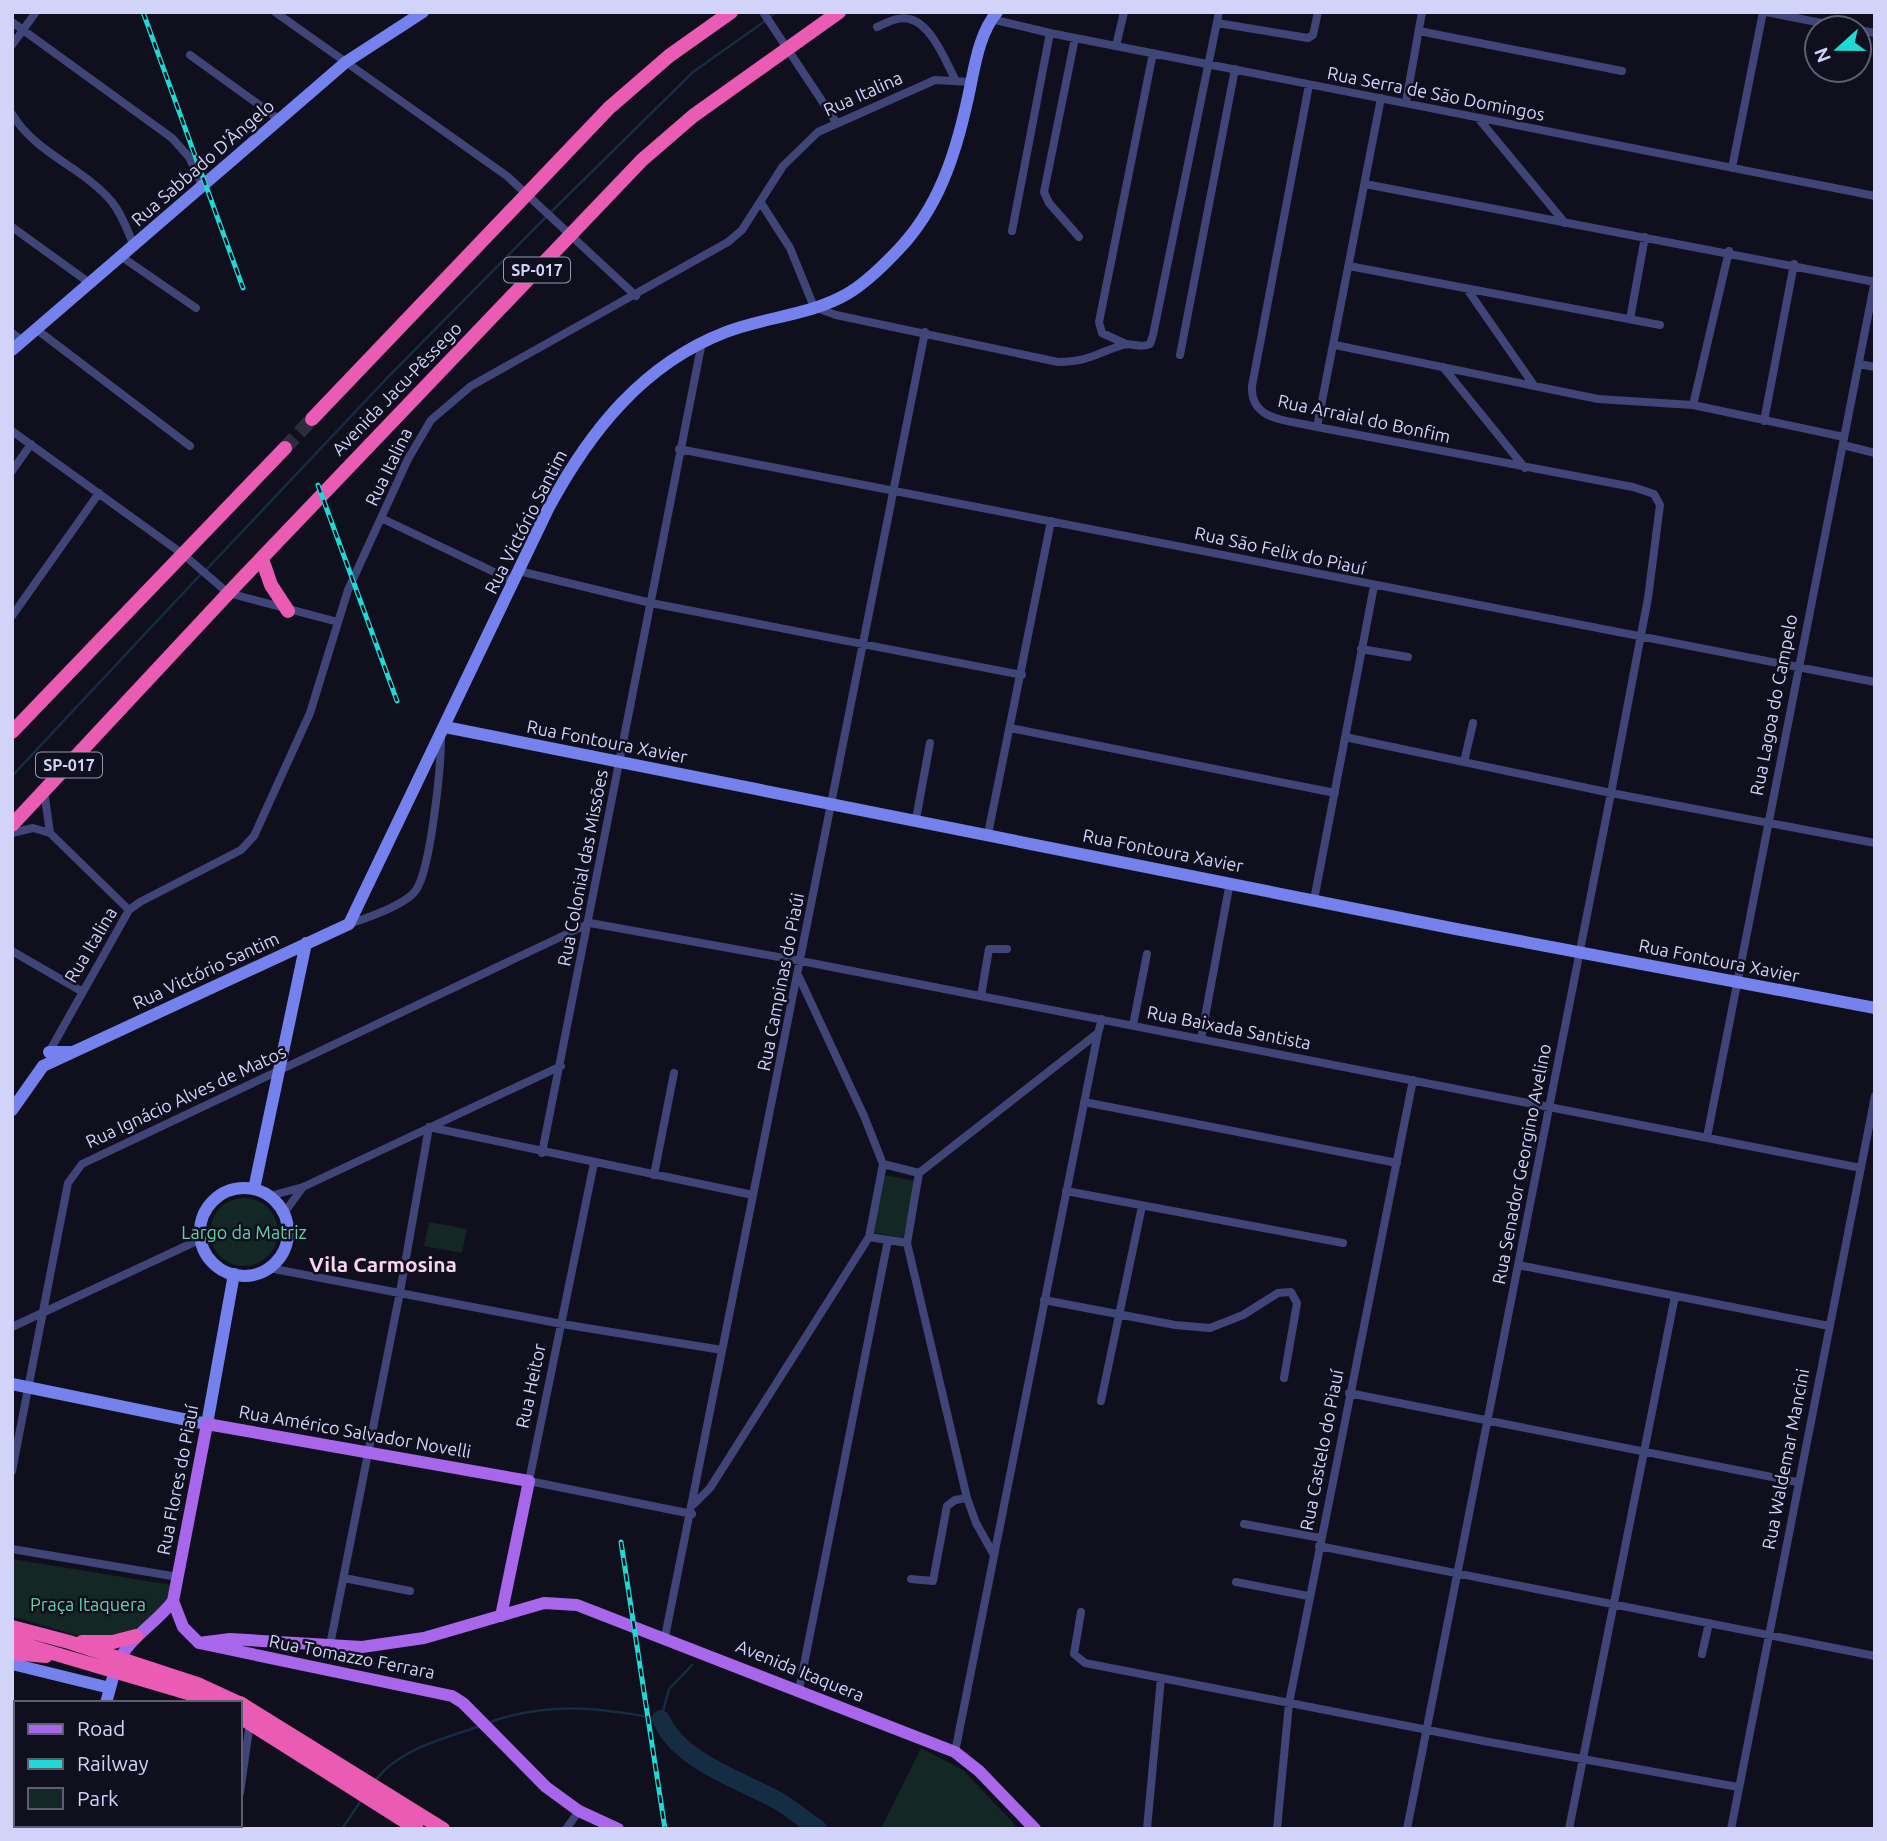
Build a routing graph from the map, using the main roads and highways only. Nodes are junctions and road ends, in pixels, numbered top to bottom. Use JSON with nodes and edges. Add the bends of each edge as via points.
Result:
{"nodes":[{"id":1,"x":731,"y":12,"type":"edge"},
{"id":2,"x":839,"y":12,"type":"edge"},
{"id":3,"x":418,"y":13,"type":"edge"},
{"id":4,"x":994,"y":16,"type":"edge"},
{"id":5,"x":16,"y":341,"type":"edge"},
{"id":6,"x":312,"y":419,"type":"tunnel mouth"},
{"id":7,"x":285,"y":448,"type":"tunnel mouth"},
{"id":8,"x":262,"y":559,"type":"junction"},
{"id":9,"x":288,"y":611,"type":"road end"},
{"id":10,"x":16,"y":726,"type":"edge"},
{"id":11,"x":443,"y":732,"type":"junction"},
{"id":12,"x":12,"y":825,"type":"edge"},
{"id":13,"x":306,"y":943,"type":"junction"},
{"id":14,"x":1875,"y":1008,"type":"edge"},
{"id":15,"x":78,"y":1051,"type":"junction"},
{"id":16,"x":49,"y":1052,"type":"road end"},
{"id":17,"x":12,"y":1110,"type":"edge"},
{"id":18,"x":254,"y":1189,"type":"junction"},
{"id":19,"x":234,"y":1275,"type":"junction"},
{"id":20,"x":12,"y":1384,"type":"edge"},
{"id":21,"x":207,"y":1424,"type":"junction"},
{"id":22,"x":529,"y":1481,"type":"joint"},
{"id":23,"x":506,"y":1592,"type":"junction"},
{"id":24,"x":173,"y":1601,"type":"junction"},
{"id":25,"x":523,"y":1608,"type":"junction"},
{"id":26,"x":501,"y":1616,"type":"junction"},
{"id":27,"x":12,"y":1627,"type":"edge"},
{"id":28,"x":136,"y":1636,"type":"junction"},
{"id":29,"x":12,"y":1641,"type":"edge"},
{"id":30,"x":69,"y":1642,"type":"junction"},
{"id":31,"x":199,"y":1643,"type":"junction"},
{"id":32,"x":12,"y":1653,"type":"edge"},
{"id":33,"x":80,"y":1660,"type":"junction"},
{"id":34,"x":12,"y":1664,"type":"edge"},
{"id":35,"x":117,"y":1665,"type":"junction"},
{"id":36,"x":110,"y":1688,"type":"junction"},
{"id":37,"x":107,"y":1701,"type":"edge"},
{"id":38,"x":206,"y":1701,"type":"edge"},
{"id":39,"x":235,"y":1701,"type":"edge"},
{"id":40,"x":242,"y":1705,"type":"edge"},
{"id":41,"x":245,"y":1719,"type":"edge"},
{"id":42,"x":359,"y":1784,"type":"junction"},
{"id":43,"x":377,"y":1796,"type":"junction"},
{"id":44,"x":417,"y":1829,"type":"edge"},
{"id":45,"x":443,"y":1829,"type":"edge"},
{"id":46,"x":618,"y":1829,"type":"edge"},
{"id":47,"x":1035,"y":1829,"type":"edge"}],
"edges":[{"from":1,"to":6,"type":"highway","via":[[630,88]]},
{"from":2,"to":8,"type":"highway","name":"Avenida Jacu-Pêssego","number":"SP-017","via":[[692,116],[567,231]]},
{"from":3,"to":5,"type":"main road","name":"Rua Sabbado D'Ângelo","via":[[346,62],[91,284]]},
{"from":4,"to":11,"type":"main road","name":"Rua Victório Santim","via":[[983,36],[947,173],[925,218],[898,251],[846,295],[702,342],[633,390],[599,427],[565,477]]},
{"from":7,"to":10,"type":"highway","via":[[188,559]]},
{"from":8,"to":9,"type":"highway"},
{"from":8,"to":12,"type":"highway","name":"Avenida Jacu-Pêssego","number":"SP-017","via":[[224,590]]},
{"from":11,"to":13,"type":"main road","name":"Rua Victório Santim","via":[[349,924]]},
{"from":11,"to":14,"type":"main road","name":"Rua Fontoura Xavier","via":[[832,802]]},
{"from":13,"to":15,"type":"main road","name":"Rua Victório Santim"},
{"from":13,"to":18,"type":"main road"},
{"from":15,"to":16,"type":"main road","name":"Rua Victório Santim"},
{"from":15,"to":17,"type":"main road","name":"Rua Victório Santim","via":[[43,1066]]},
{"from":18,"to":19,"type":"main road","via":[[235,1188],[212,1201],[204,1213],[201,1239],[212,1262]]},
{"from":18,"to":19,"type":"main road","via":[[270,1196],[284,1213],[286,1244],[269,1268]]},
{"from":19,"to":21,"type":"main road","name":"Rua Flores do Piauí"},
{"from":20,"to":21,"type":"main road","name":"Rua Américo Salvador Novelli"},
{"from":21,"to":22,"type":"main road","name":"Rua Américo Salvador Novelli"},
{"from":21,"to":24,"type":"main road","name":"Rua Flores do Piauí"},
{"from":22,"to":23,"type":"main road","name":"Rua Heitor"},
{"from":23,"to":25,"type":"main road"},
{"from":23,"to":26,"type":"main road","name":"Rua Heitor"},
{"from":24,"to":28,"type":"main road"},
{"from":24,"to":31,"type":"main road","via":[[183,1627]]},
{"from":25,"to":26,"type":"main road","name":"Avenida Itaquera"},
{"from":25,"to":47,"type":"main road","name":"Avenida Itaquera","via":[[544,1603],[577,1605],[955,1752]]},
{"from":26,"to":31,"type":"main road","name":"Avenida Itaquera","via":[[392,1644],[362,1647],[230,1639]]},
{"from":27,"to":30,"type":"highway"},
{"from":28,"to":30,"type":"highway","via":[[113,1642]]},
{"from":28,"to":35,"type":"main road"},
{"from":29,"to":33,"type":"highway"},
{"from":30,"to":35,"type":"highway"},
{"from":31,"to":46,"type":"main road","name":"Rua Tomazzo Ferrara","via":[[438,1690],[463,1703],[545,1787],[579,1811]]},
{"from":32,"to":33,"type":"highway"},
{"from":33,"to":35,"type":"highway"},
{"from":34,"to":36,"type":"main road"},
{"from":35,"to":36,"type":"main road"},
{"from":35,"to":38,"type":"highway"},
{"from":35,"to":39,"type":"highway","via":[[200,1685]]},
{"from":36,"to":37,"type":"main road"},
{"from":40,"to":42,"type":"highway"},
{"from":41,"to":42,"type":"highway"},
{"from":42,"to":43,"type":"highway"},
{"from":43,"to":44,"type":"highway"},
{"from":43,"to":45,"type":"highway"}]}
